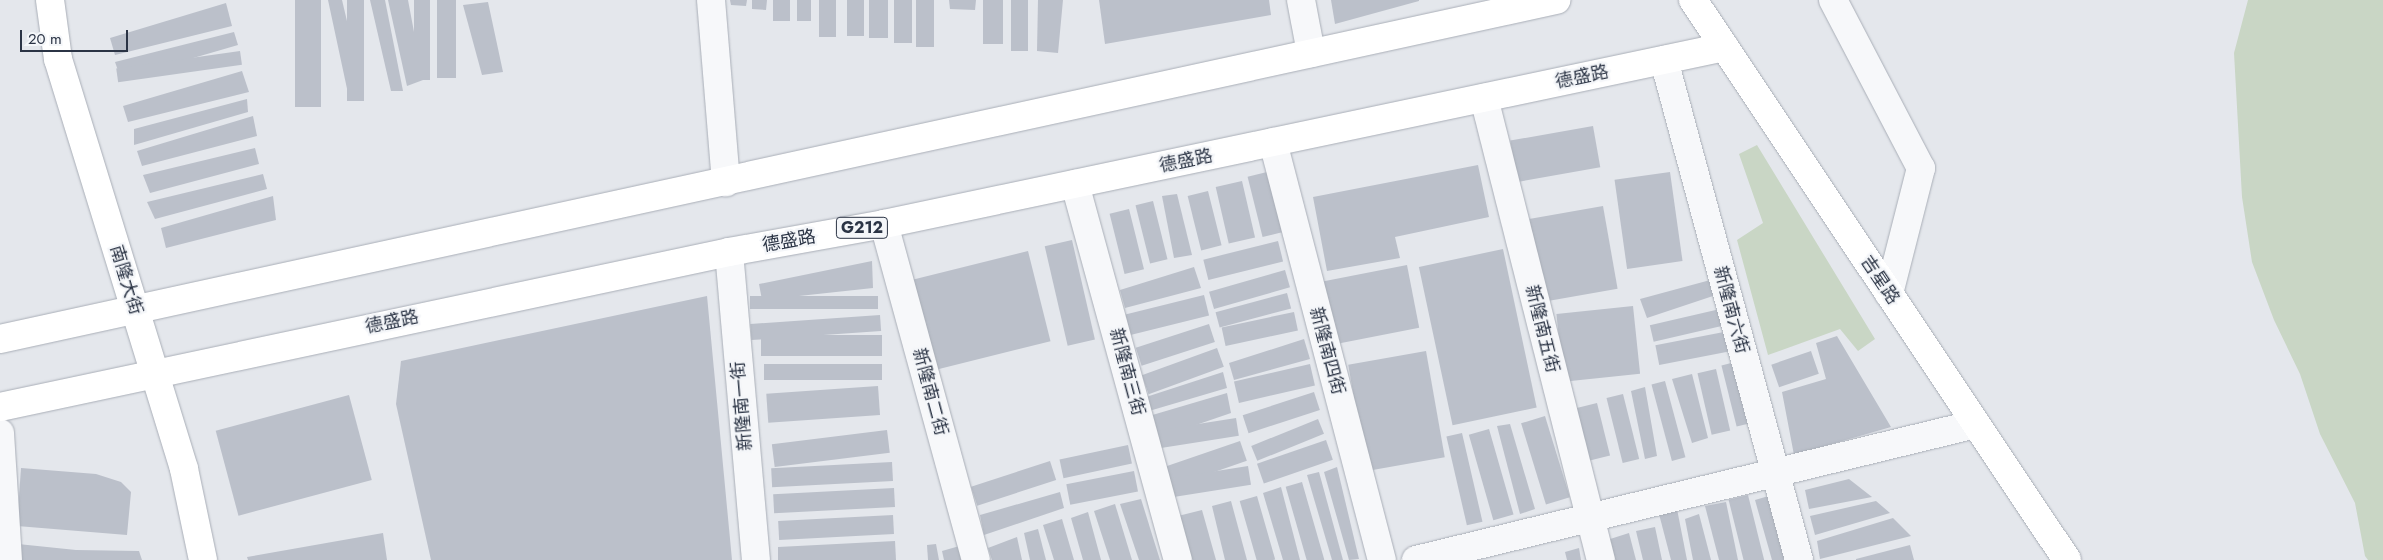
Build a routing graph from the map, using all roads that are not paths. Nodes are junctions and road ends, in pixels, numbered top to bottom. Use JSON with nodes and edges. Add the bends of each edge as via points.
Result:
{"nodes":[{"id":1,"x":50,"y":0,"type":"edge"},
{"id":2,"x":711,"y":0,"type":"edge"},
{"id":3,"x":1301,"y":0,"type":"edge"},
{"id":4,"x":1556,"y":0,"type":"edge"},
{"id":5,"x":1694,"y":0,"type":"edge"},
{"id":6,"x":1834,"y":0,"type":"edge"},
{"id":7,"x":1725,"y":47,"type":"junction"},
{"id":8,"x":1311,"y":53,"type":"junction"},
{"id":9,"x":1664,"y":60,"type":"junction"},
{"id":10,"x":1484,"y":98,"type":"junction"},
{"id":11,"x":1273,"y":142,"type":"junction"},
{"id":12,"x":726,"y":182,"type":"junction"},
{"id":13,"x":1075,"y":184,"type":"junction"},
{"id":14,"x":884,"y":224,"type":"junction"},
{"id":15,"x":729,"y":252,"type":"junction"},
{"id":16,"x":1889,"y":294,"type":"junction"},
{"id":17,"x":136,"y":311,"type":"junction"},
{"id":18,"x":0,"y":339,"type":"edge"},
{"id":19,"x":154,"y":377,"type":"junction"},
{"id":20,"x":0,"y":408,"type":"edge"},
{"id":21,"x":1976,"y":424,"type":"junction"},
{"id":22,"x":0,"y":433,"type":"edge"},
{"id":23,"x":1775,"y":473,"type":"junction"},
{"id":24,"x":1590,"y":518,"type":"junction"},
{"id":25,"x":8,"y":560,"type":"edge"},
{"id":26,"x":203,"y":560,"type":"edge"},
{"id":27,"x":756,"y":560,"type":"edge"},
{"id":28,"x":976,"y":560,"type":"edge"},
{"id":29,"x":1178,"y":560,"type":"edge"},
{"id":30,"x":1382,"y":560,"type":"edge"},
{"id":31,"x":1416,"y":560,"type":"edge"},
{"id":32,"x":1601,"y":560,"type":"edge"},
{"id":33,"x":1799,"y":560,"type":"edge"},
{"id":34,"x":2067,"y":560,"type":"edge"}],
"edges":[{"from":1,"to":17,"type":"main road","name":"南隆大街","via":[[58,60]]},
{"from":2,"to":12,"type":"street"},
{"from":3,"to":8,"type":"street"},
{"from":4,"to":8,"type":"main road"},
{"from":5,"to":7,"type":"main road","name":"吉星路"},
{"from":6,"to":16,"type":"street","via":[[1921,168]]},
{"from":7,"to":9,"type":"main road","name":"德盛路","number":"G212"},
{"from":7,"to":16,"type":"main road","name":"吉星路"},
{"from":8,"to":12,"type":"main road"},
{"from":9,"to":10,"type":"main road","name":"德盛路","number":"G212"},
{"from":9,"to":23,"type":"street","name":"新隆南六街"},
{"from":10,"to":11,"type":"main road","name":"德盛路","number":"G212"},
{"from":10,"to":24,"type":"street","name":"新隆南五街"},
{"from":11,"to":13,"type":"main road","name":"德盛路","number":"G212"},
{"from":11,"to":30,"type":"street","name":"新隆南四街"},
{"from":12,"to":17,"type":"main road"},
{"from":13,"to":14,"type":"main road","name":"德盛路","number":"G212"},
{"from":13,"to":29,"type":"street","name":"新隆南三街"},
{"from":14,"to":15,"type":"main road","name":"德盛路","number":"G212"},
{"from":14,"to":28,"type":"street","name":"新隆南二街"},
{"from":15,"to":19,"type":"main road","name":"德盛路","number":"G212","via":[[359,329]]},
{"from":15,"to":27,"type":"street","name":"新隆南一街"},
{"from":16,"to":21,"type":"main road","name":"吉星路"},
{"from":17,"to":18,"type":"main road"},
{"from":17,"to":19,"type":"main road","name":"南隆大街"},
{"from":19,"to":20,"type":"main road","name":"德盛路","number":"G212"},
{"from":19,"to":26,"type":"main road","name":"南隆大街","via":[[184,469]]},
{"from":21,"to":23,"type":"street"},
{"from":21,"to":34,"type":"main road","name":"吉星路"},
{"from":22,"to":25,"type":"street"},
{"from":23,"to":24,"type":"street"},
{"from":23,"to":33,"type":"street","name":"新隆南六街"},
{"from":24,"to":31,"type":"street"},
{"from":24,"to":32,"type":"street","name":"新隆南五街"}]}
